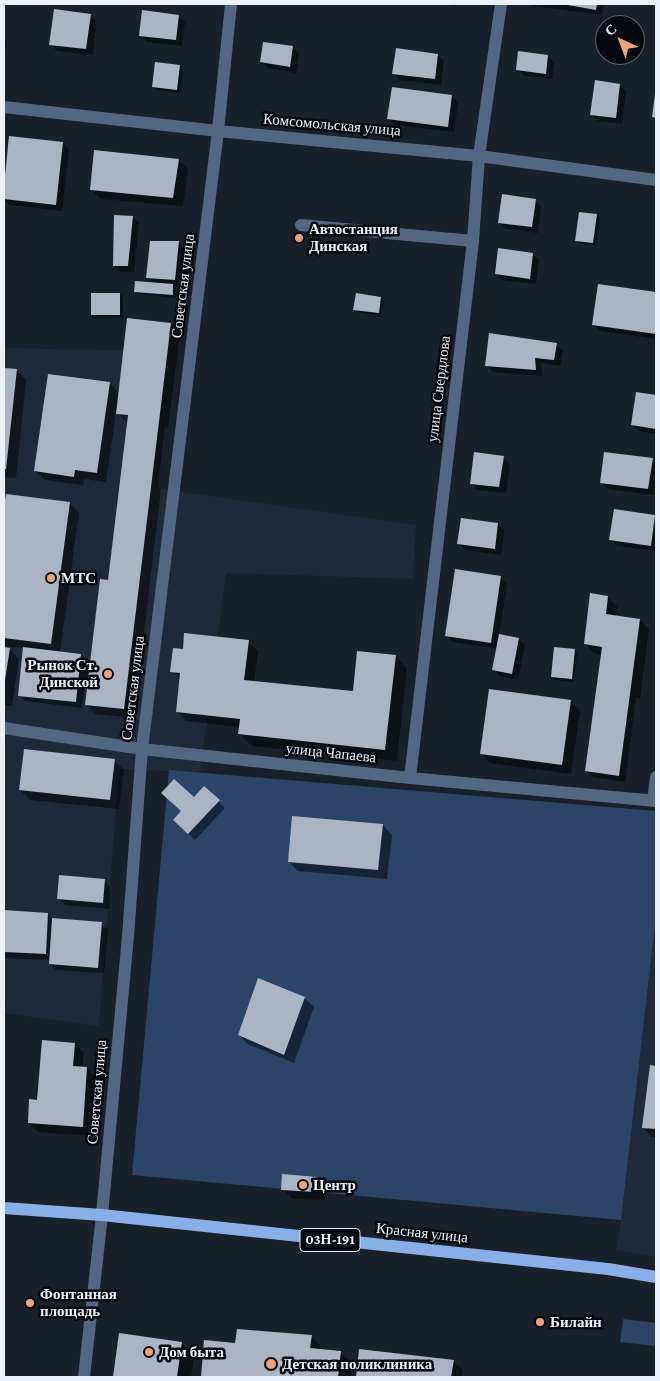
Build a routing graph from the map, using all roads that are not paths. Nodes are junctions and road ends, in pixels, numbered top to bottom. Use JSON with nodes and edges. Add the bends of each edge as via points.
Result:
{"nodes":[{"id":1,"x":231,"y":4,"type":"edge"},
{"id":2,"x":501,"y":4,"type":"edge"},
{"id":3,"x":4,"y":107,"type":"edge"},
{"id":4,"x":218,"y":131,"type":"junction"},
{"id":5,"x":479,"y":156,"type":"junction"},
{"id":6,"x":656,"y":180,"type":"edge"},
{"id":7,"x":301,"y":225,"type":"dead end"},
{"id":8,"x":472,"y":241,"type":"junction"},
{"id":9,"x":4,"y":728,"type":"edge"},
{"id":10,"x":142,"y":749,"type":"junction"},
{"id":11,"x":656,"y":777,"type":"edge"},
{"id":12,"x":410,"y":778,"type":"junction"},
{"id":13,"x":655,"y":801,"type":"edge"},
{"id":14,"x":4,"y":1208,"type":"edge"},
{"id":15,"x":102,"y":1215,"type":"junction"},
{"id":16,"x":656,"y":1277,"type":"edge"},
{"id":17,"x":84,"y":1377,"type":"edge"}],
"edges":[{"from":1,"to":4,"type":"street","name":"Советская улица"},
{"from":2,"to":5,"type":"street","name":"улица Свердлова"},
{"from":3,"to":4,"type":"street","name":"Комсомольская улица"},
{"from":4,"to":5,"type":"street","name":"Комсомольская улица"},
{"from":4,"to":10,"type":"street","name":"Советская улица"},
{"from":5,"to":6,"type":"street","name":"Комсомольская улица"},
{"from":5,"to":8,"type":"street","name":"улица Свердлова"},
{"from":7,"to":8,"type":"street"},
{"from":8,"to":12,"type":"street","name":"улица Свердлова"},
{"from":9,"to":10,"type":"street","name":"улица Чапаева"},
{"from":10,"to":12,"type":"street","name":"улица Чапаева"},
{"from":10,"to":15,"type":"street","name":"Советская улица"},
{"from":11,"to":13,"type":"street"},
{"from":12,"to":13,"type":"street","name":"улица Чапаева"},
{"from":14,"to":15,"type":"main road","name":"Красная улица","number":"03Н-191"},
{"from":15,"to":16,"type":"main road","name":"Красная улица","number":"03Н-191","via":[[608,1269]]},
{"from":15,"to":17,"type":"street","name":"Советская улица"}]}
